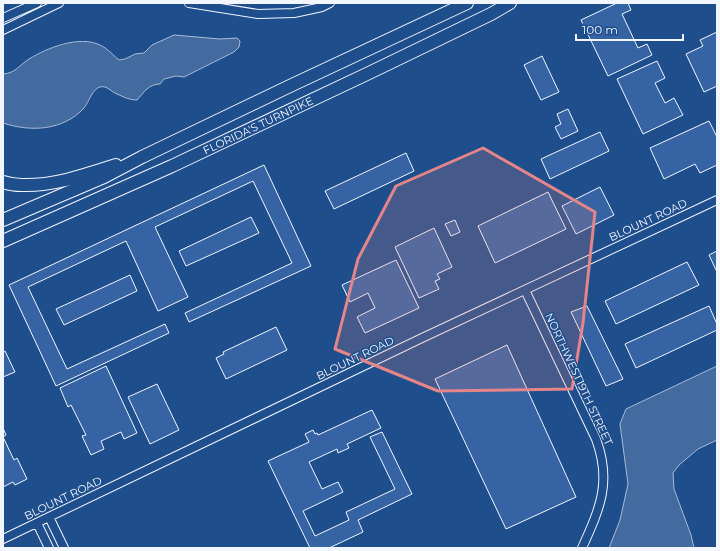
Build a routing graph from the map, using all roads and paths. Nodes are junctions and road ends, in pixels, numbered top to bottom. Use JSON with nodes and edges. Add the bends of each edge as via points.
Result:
{"nodes":[{"id":1,"x":37,"y":3,"type":"edge"},
{"id":2,"x":59,"y":3,"type":"edge"},
{"id":3,"x":190,"y":3,"type":"edge"},
{"id":4,"x":330,"y":3,"type":"edge"},
{"id":5,"x":467,"y":3,"type":"edge"},
{"id":6,"x":510,"y":3,"type":"edge"},
{"id":7,"x":3,"y":18,"type":"edge"},
{"id":8,"x":3,"y":30,"type":"edge"},
{"id":9,"x":142,"y":157,"type":"junction"},
{"id":10,"x":3,"y":182,"type":"edge"},
{"id":11,"x":717,"y":200,"type":"edge"},
{"id":12,"x":3,"y":220,"type":"edge"},
{"id":13,"x":3,"y":242,"type":"edge"},
{"id":14,"x":526,"y":290,"type":"junction"},
{"id":15,"x":49,"y":517,"type":"junction"},
{"id":16,"x":37,"y":523,"type":"junction"},
{"id":17,"x":3,"y":539,"type":"edge"},
{"id":18,"x":50,"y":548,"type":"edge"},
{"id":19,"x":64,"y":548,"type":"edge"},
{"id":20,"x":582,"y":548,"type":"edge"}],
"edges":[{"from":1,"to":7,"type":"street"},
{"from":2,"to":8,"type":"street"},
{"from":3,"to":4,"type":"street","via":[[258,14],[294,13]]},
{"from":5,"to":9,"type":"highway","name":"FLORIDA'S TURNPIKE"},
{"from":6,"to":13,"type":"highway","name":"FLORIDA'S TURNPIKE","via":[[172,166]]},
{"from":9,"to":10,"type":"highway","via":[[53,183],[20,186]]},
{"from":9,"to":12,"type":"highway","name":"FLORIDA'S TURNPIKE","via":[[104,177]]},
{"from":11,"to":14,"type":"street","name":"BLOUNT ROAD"},
{"from":14,"to":15,"type":"street","name":"BLOUNT ROAD"},
{"from":14,"to":20,"type":"street","name":"NORTHWEST19TH STREET","via":[[601,454],[604,478],[602,499]]},
{"from":15,"to":16,"type":"street","name":"BLOUNT ROAD"},
{"from":15,"to":19,"type":"street"},
{"from":16,"to":17,"type":"street","name":"BLOUNT ROAD"},
{"from":16,"to":18,"type":"street"}]}
